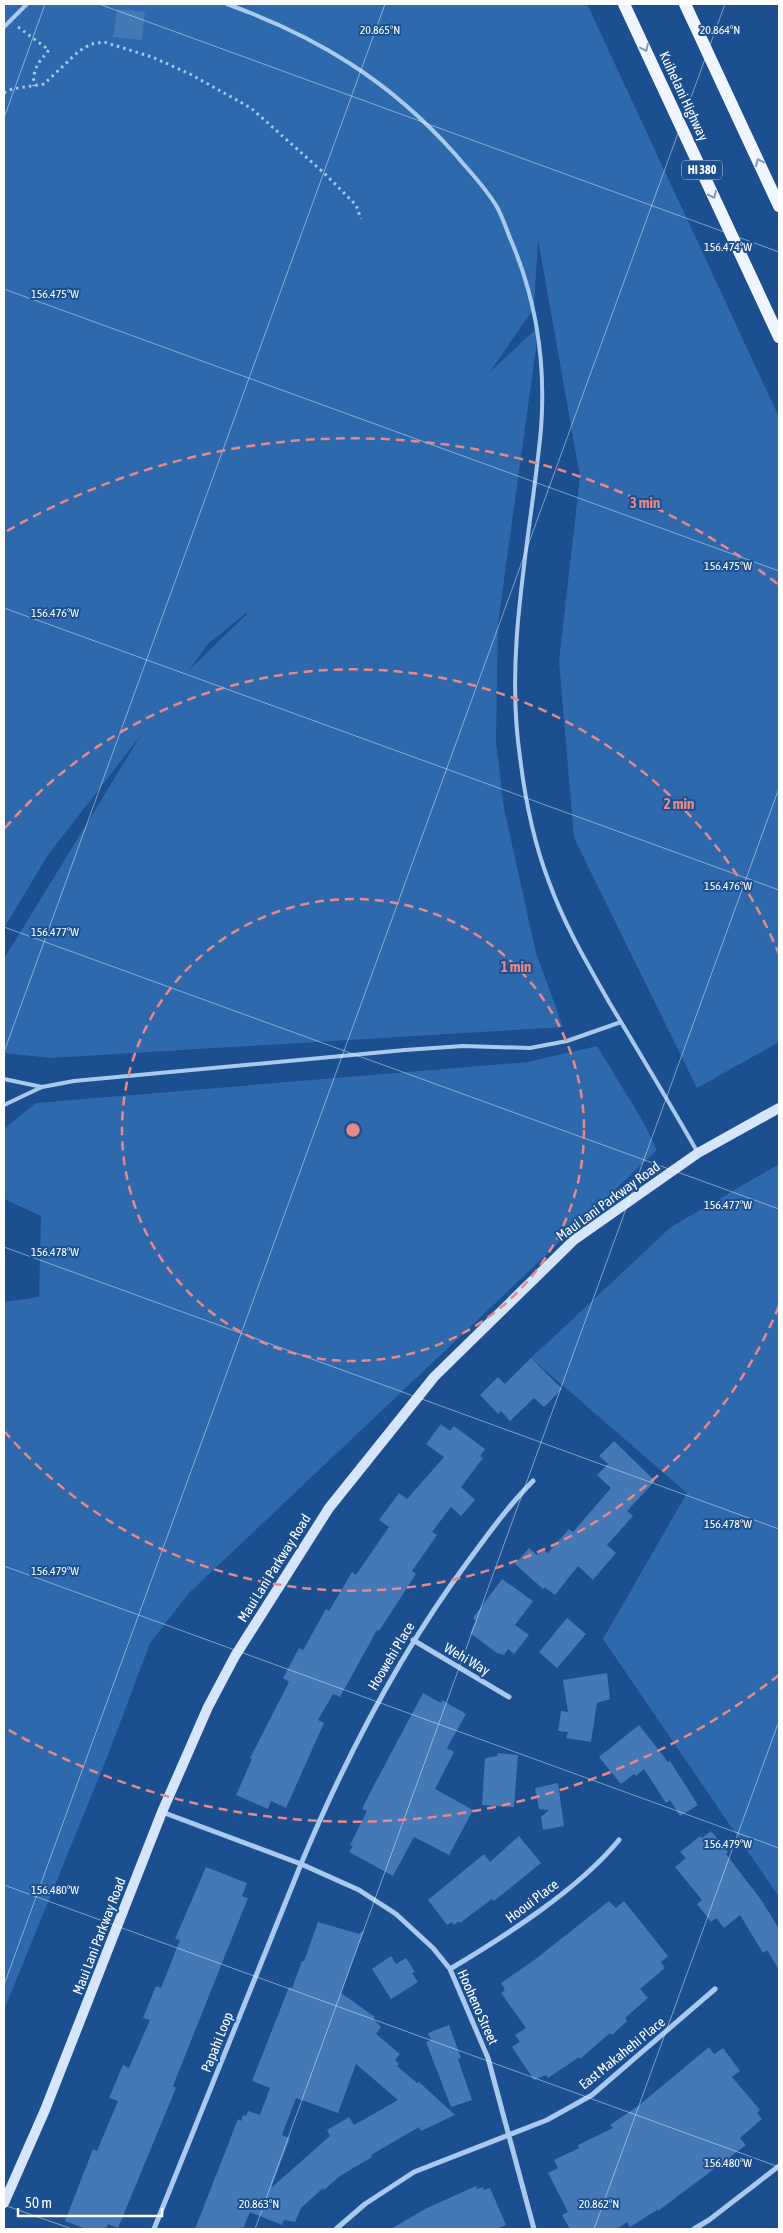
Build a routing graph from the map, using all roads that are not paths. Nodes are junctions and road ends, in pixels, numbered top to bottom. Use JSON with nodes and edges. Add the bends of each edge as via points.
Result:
{"nodes":[{"id":1,"x":27,"y":4,"type":"edge"},
{"id":2,"x":227,"y":4,"type":"edge"},
{"id":3,"x":624,"y":4,"type":"edge"},
{"id":4,"x":685,"y":4,"type":"edge"},
{"id":5,"x":4,"y":27,"type":"edge"},
{"id":6,"x":779,"y":206,"type":"edge"},
{"id":7,"x":779,"y":337,"type":"edge"},
{"id":8,"x":621,"y":1022,"type":"junction"},
{"id":9,"x":4,"y":1079,"type":"edge"},
{"id":10,"x":42,"y":1087,"type":"junction"},
{"id":11,"x":4,"y":1105,"type":"edge"},
{"id":12,"x":779,"y":1108,"type":"edge"},
{"id":13,"x":698,"y":1153,"type":"junction"},
{"id":14,"x":534,"y":1481,"type":"dead end"},
{"id":15,"x":413,"y":1640,"type":"junction"},
{"id":16,"x":509,"y":1697,"type":"dead end"},
{"id":17,"x":162,"y":1812,"type":"junction"},
{"id":18,"x":619,"y":1840,"type":"dead end"},
{"id":19,"x":301,"y":1864,"type":"junction"},
{"id":20,"x":450,"y":1970,"type":"junction"},
{"id":21,"x":715,"y":1989,"type":"dead end"},
{"id":22,"x":509,"y":2136,"type":"junction"},
{"id":23,"x":779,"y":2166,"type":"edge"},
{"id":24,"x":4,"y":2203,"type":"edge"},
{"id":25,"x":154,"y":2229,"type":"edge"},
{"id":26,"x":336,"y":2229,"type":"edge"},
{"id":27,"x":534,"y":2229,"type":"edge"},
{"id":28,"x":694,"y":2229,"type":"edge"}],
"edges":[{"from":1,"to":5,"type":"lane"},
{"from":2,"to":8,"type":"lane","via":[[317,42],[401,100],[438,135],[497,207],[516,252],[530,291],[542,379],[541,425],[517,642],[515,693],[519,756],[548,880],[573,938]]},
{"from":3,"to":7,"type":"main road","name":"Kuihelani Highway","number":"HI 380","one_way":true},
{"from":6,"to":4,"type":"main road","one_way":true},
{"from":8,"to":10,"type":"lane","via":[[567,1041],[530,1048],[464,1046],[405,1050],[84,1080]]},
{"from":8,"to":13,"type":"lane"},
{"from":9,"to":10,"type":"lane"},
{"from":10,"to":11,"type":"lane"},
{"from":12,"to":13,"type":"main road","name":"Maui Lani Parkway Road"},
{"from":13,"to":17,"type":"main road","name":"Maui Lani Parkway Road","via":[[574,1240],[434,1377],[329,1508],[276,1588],[213,1699]]},
{"from":14,"to":15,"type":"street","name":"Hoowehi Place","via":[[480,1544]]},
{"from":15,"to":16,"type":"street","name":"Wehi Way"},
{"from":15,"to":19,"type":"street","name":"Hoowehi Place","via":[[359,1735]]},
{"from":17,"to":19,"type":"street","name":"Hooheno Street"},
{"from":17,"to":24,"type":"main road","name":"Maui Lani Parkway Road","via":[[45,2110]]},
{"from":18,"to":20,"type":"street","name":"Hooui Place","via":[[607,1855],[563,1892],[499,1940]]},
{"from":19,"to":20,"type":"street","name":"Hooheno Street","via":[[358,1890],[396,1914],[433,1948]]},
{"from":19,"to":25,"type":"street","name":"Papahi Loop"},
{"from":20,"to":22,"type":"street","name":"Hooheno Street","via":[[488,2058]]},
{"from":21,"to":22,"type":"street","name":"East Makahehi Place","via":[[592,2095]]},
{"from":22,"to":26,"type":"street","name":"East Makahehi Place","via":[[414,2172],[365,2204]]},
{"from":22,"to":27,"type":"street","name":"Hooheno Street"},
{"from":23,"to":28,"type":"street"}]}
